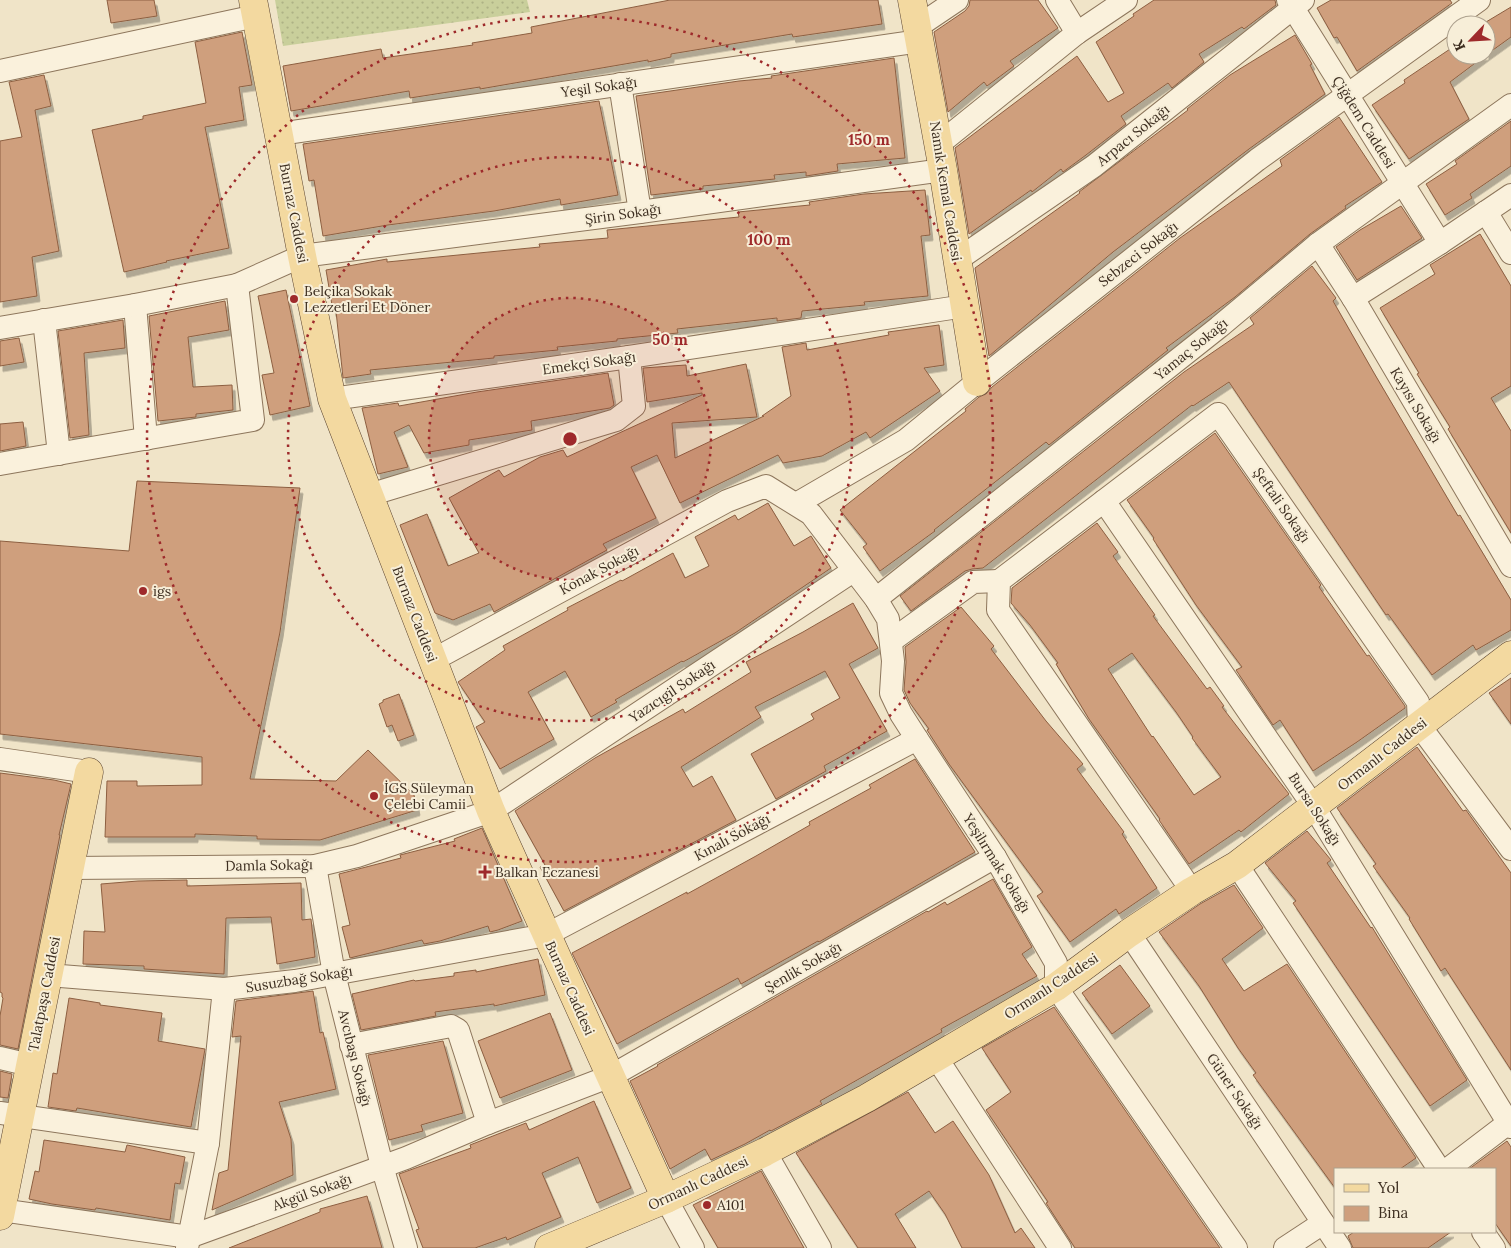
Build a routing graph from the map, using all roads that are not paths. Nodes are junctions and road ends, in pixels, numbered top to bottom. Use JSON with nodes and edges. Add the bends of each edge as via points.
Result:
{"nodes":[{"id":1,"x":912,"y":0,"type":"edge"},
{"id":2,"x":957,"y":0,"type":"edge"},
{"id":3,"x":1057,"y":0,"type":"edge"},
{"id":4,"x":1126,"y":0,"type":"edge"},
{"id":5,"x":1479,"y":0,"type":"edge"},
{"id":6,"x":1294,"y":2,"type":"edge"},
{"id":7,"x":255,"y":8,"type":"edge"},
{"id":8,"x":1078,"y":33,"type":"junction"},
{"id":9,"x":918,"y":34,"type":"junction"},
{"id":10,"x":0,"y":71,"type":"edge"},
{"id":11,"x":620,"y":84,"type":"junction"},
{"id":12,"x":1347,"y":95,"type":"junction"},
{"id":13,"x":1511,"y":105,"type":"edge"},
{"id":14,"x":279,"y":134,"type":"junction"},
{"id":15,"x":941,"y":157,"type":"junction"},
{"id":16,"x":1402,"y":182,"type":"junction"},
{"id":17,"x":1511,"y":195,"type":"edge"},
{"id":18,"x":640,"y":212,"type":"junction"},
{"id":19,"x":1486,"y":212,"type":"junction"},
{"id":20,"x":1440,"y":243,"type":"junction"},
{"id":21,"x":1318,"y":244,"type":"junction"},
{"id":22,"x":1511,"y":254,"type":"edge"},
{"id":23,"x":302,"y":256,"type":"junction"},
{"id":24,"x":957,"y":260,"type":"junction"},
{"id":25,"x":236,"y":286,"type":"junction"},
{"id":26,"x":1353,"y":298,"type":"junction"},
{"id":27,"x":135,"y":305,"type":"junction"},
{"id":28,"x":965,"y":306,"type":"junction"},
{"id":29,"x":44,"y":320,"type":"junction"},
{"id":30,"x":0,"y":328,"type":"edge"},
{"id":31,"x":629,"y":357,"type":"junction"},
{"id":32,"x":977,"y":382,"type":"junction"},
{"id":33,"x":332,"y":399,"type":"junction"},
{"id":34,"x":146,"y":439,"type":"junction"},
{"id":35,"x":58,"y":454,"type":"junction"},
{"id":36,"x":0,"y":464,"type":"edge"},
{"id":37,"x":766,"y":486,"type":"joint"},
{"id":38,"x":369,"y":496,"type":"junction"},
{"id":39,"x":1104,"y":501,"type":"junction"},
{"id":40,"x":796,"y":504,"type":"junction"},
{"id":41,"x":1511,"y":566,"type":"edge"},
{"id":42,"x":853,"y":570,"type":"junction"},
{"id":43,"x":999,"y":581,"type":"junction"},
{"id":44,"x":965,"y":595,"type":"dead end"},
{"id":45,"x":876,"y":599,"type":"junction"},
{"id":46,"x":901,"y":638,"type":"junction"},
{"id":47,"x":1511,"y":655,"type":"edge"},
{"id":48,"x":433,"y":660,"type":"junction"},
{"id":49,"x":1419,"y":725,"type":"junction"},
{"id":50,"x":917,"y":739,"type":"junction"},
{"id":51,"x":0,"y":758,"type":"edge"},
{"id":52,"x":88,"y":772,"type":"joint"},
{"id":53,"x":1314,"y":807,"type":"junction"},
{"id":54,"x":491,"y":811,"type":"junction"},
{"id":55,"x":1511,"y":849,"type":"edge"},
{"id":56,"x":995,"y":857,"type":"junction"},
{"id":57,"x":1237,"y":865,"type":"junction"},
{"id":58,"x":315,"y":866,"type":"junction"},
{"id":59,"x":69,"y":868,"type":"junction"},
{"id":60,"x":1192,"y":891,"type":"junction"},
{"id":61,"x":1130,"y":933,"type":"junction"},
{"id":62,"x":546,"y":934,"type":"junction"},
{"id":63,"x":334,"y":974,"type":"junction"},
{"id":64,"x":48,"y":975,"type":"junction"},
{"id":65,"x":1056,"y":987,"type":"junction"},
{"id":66,"x":224,"y":990,"type":"junction"},
{"id":67,"x":351,"y":1045,"type":"junction"},
{"id":68,"x":0,"y":1058,"type":"edge"},
{"id":69,"x":936,"y":1058,"type":"junction"},
{"id":70,"x":30,"y":1065,"type":"junction"},
{"id":71,"x":611,"y":1076,"type":"junction"},
{"id":72,"x":10,"y":1114,"type":"edge"},
{"id":73,"x":488,"y":1123,"type":"junction"},
{"id":74,"x":1510,"y":1124,"type":"edge"},
{"id":75,"x":208,"y":1143,"type":"junction"},
{"id":76,"x":765,"y":1152,"type":"junction"},
{"id":77,"x":382,"y":1166,"type":"junction"},
{"id":78,"x":1439,"y":1168,"type":"edge"},
{"id":79,"x":1442,"y":1168,"type":"edge"},
{"id":80,"x":666,"y":1199,"type":"junction"},
{"id":81,"x":0,"y":1212,"type":"edge"},
{"id":82,"x":1484,"y":1233,"type":"edge"},
{"id":83,"x":1334,"y":1235,"type":"edge"},
{"id":84,"x":188,"y":1242,"type":"edge"},
{"id":85,"x":562,"y":1246,"type":"edge"},
{"id":86,"x":406,"y":1248,"type":"edge"},
{"id":87,"x":693,"y":1248,"type":"edge"},
{"id":88,"x":820,"y":1248,"type":"edge"},
{"id":89,"x":1060,"y":1248,"type":"edge"},
{"id":90,"x":1236,"y":1248,"type":"edge"},
{"id":91,"x":1285,"y":1248,"type":"edge"},
{"id":92,"x":1494,"y":1248,"type":"edge"}],
"edges":[{"from":1,"to":9,"type":"main road","name":"Namık Kemal Caddesi"},
{"from":2,"to":9,"type":"street"},
{"from":3,"to":8,"type":"street"},
{"from":4,"to":8,"type":"street"},
{"from":5,"to":12,"type":"street","name":"Sebzeci Sokağı"},
{"from":6,"to":12,"type":"street","name":"Çiğdem Caddesi"},
{"from":6,"to":24,"type":"street","name":"Arpacı Sokağı","via":[[1094,166]]},
{"from":7,"to":10,"type":"street"},
{"from":7,"to":14,"type":"main road","name":"Burnaz Caddesi"},
{"from":8,"to":15,"type":"street"},
{"from":9,"to":11,"type":"street","name":"Yeşil Sokağı"},
{"from":9,"to":15,"type":"main road","name":"Namık Kemal Caddesi"},
{"from":11,"to":14,"type":"street","name":"Yeşil Sokağı"},
{"from":11,"to":18,"type":"street"},
{"from":12,"to":16,"type":"street","name":"Çiğdem Caddesi"},
{"from":12,"to":32,"type":"street","name":"Sebzeci Sokağı","via":[[1257,160]]},
{"from":13,"to":16,"type":"street","name":"Yamaç Sokağı"},
{"from":14,"to":23,"type":"main road","name":"Burnaz Caddesi"},
{"from":15,"to":18,"type":"street","name":"Şirin Sokağı"},
{"from":15,"to":24,"type":"main road","name":"Namık Kemal Caddesi"},
{"from":16,"to":20,"type":"street","name":"Çiğdem Caddesi"},
{"from":16,"to":21,"type":"street","name":"Yamaç Sokağı"},
{"from":17,"to":19,"type":"street"},
{"from":18,"to":23,"type":"street","name":"Şirin Sokağı"},
{"from":19,"to":20,"type":"street"},
{"from":19,"to":22,"type":"street"},
{"from":20,"to":26,"type":"street"},
{"from":21,"to":26,"type":"street","name":"Kayısı Sokağı"},
{"from":21,"to":45,"type":"street","name":"Yamaç Sokağı","via":[[1212,333]]},
{"from":23,"to":25,"type":"street","name":"Şirin Sokağı"},
{"from":23,"to":33,"type":"main road","name":"Burnaz Caddesi"},
{"from":24,"to":28,"type":"main road","name":"Namık Kemal Caddesi"},
{"from":25,"to":27,"type":"street","name":"Şirin Sokağı"},
{"from":25,"to":34,"type":"street","via":[[253,420]]},
{"from":26,"to":41,"type":"street","name":"Kayısı Sokağı"},
{"from":27,"to":29,"type":"street","name":"Şirin Sokağı"},
{"from":27,"to":34,"type":"street"},
{"from":28,"to":31,"type":"street","name":"Emekçi Sokağı"},
{"from":28,"to":32,"type":"main road","name":"Namık Kemal Caddesi"},
{"from":29,"to":30,"type":"street","name":"Şirin Sokağı"},
{"from":29,"to":35,"type":"street"},
{"from":31,"to":33,"type":"street","name":"Emekçi Sokağı"},
{"from":31,"to":38,"type":"street","via":[[634,406],[616,420]]},
{"from":32,"to":40,"type":"street","name":"Sebzeci Sokağı","via":[[906,440]]},
{"from":33,"to":38,"type":"main road","name":"Burnaz Caddesi"},
{"from":34,"to":35,"type":"street"},
{"from":35,"to":36,"type":"street"},
{"from":37,"to":40,"type":"street","name":"Yeşilırmak Sokağı"},
{"from":37,"to":48,"type":"street","name":"Konak Sokağı","via":[[727,500]]},
{"from":38,"to":48,"type":"main road","name":"Burnaz Caddesi"},
{"from":39,"to":43,"type":"street","name":"Şeftali Sokağı"},
{"from":39,"to":49,"type":"street","name":"Şeftali Sokağı","via":[[1218,414],[1418,702]]},
{"from":39,"to":53,"type":"street","name":"Bursa Sokağı"},
{"from":40,"to":42,"type":"street","name":"Yeşilırmak Sokağı","via":[[811,514]]},
{"from":42,"to":45,"type":"street","name":"Yeşilırmak Sokağı"},
{"from":42,"to":54,"type":"street","name":"Yazıcıgil Sokağı"},
{"from":43,"to":46,"type":"street","via":[[973,582]]},
{"from":43,"to":60,"type":"street","via":[[998,610]]},
{"from":44,"to":46,"type":"street"},
{"from":45,"to":46,"type":"street","name":"Yeşilırmak Sokağı"},
{"from":46,"to":50,"type":"street","name":"Yeşilırmak Sokağı","via":[[893,661],[891,693]]},
{"from":47,"to":49,"type":"main road","name":"Ormanlı Caddesi"},
{"from":48,"to":54,"type":"main road","name":"Burnaz Caddesi"},
{"from":49,"to":53,"type":"main road","name":"Ormanlı Caddesi"},
{"from":49,"to":55,"type":"street"},
{"from":50,"to":56,"type":"street","name":"Yeşilırmak Sokağı"},
{"from":50,"to":62,"type":"street","name":"Kınalı Sokağı"},
{"from":51,"to":52,"type":"street"},
{"from":52,"to":59,"type":"main road","name":"Talatpaşa Caddesi"},
{"from":53,"to":57,"type":"main road","name":"Ormanlı Caddesi"},
{"from":53,"to":74,"type":"street","name":"Bursa Sokağı"},
{"from":54,"to":58,"type":"street","name":"Damla Sokağı","via":[[357,856]]},
{"from":54,"to":62,"type":"main road","name":"Burnaz Caddesi"},
{"from":56,"to":65,"type":"street","name":"Yeşilırmak Sokağı","via":[[1056,963]]},
{"from":56,"to":71,"type":"street","name":"Şenlik Sokağı"},
{"from":57,"to":60,"type":"main road","name":"Ormanlı Caddesi"},
{"from":57,"to":78,"type":"street"},
{"from":58,"to":59,"type":"street","name":"Damla Sokağı"},
{"from":58,"to":63,"type":"street","name":"Avcıbaşı Sokağı"},
{"from":59,"to":64,"type":"main road","name":"Talatpaşa Caddesi"},
{"from":60,"to":61,"type":"main road","name":"Ormanlı Caddesi"},
{"from":61,"to":65,"type":"main road","name":"Ormanlı Caddesi"},
{"from":61,"to":83,"type":"street","name":"Güner Sokağı"},
{"from":62,"to":63,"type":"street","name":"Susuzbağ Sokağı"},
{"from":62,"to":71,"type":"main road","name":"Burnaz Caddesi"},
{"from":63,"to":66,"type":"street","name":"Susuzbağ Sokağı"},
{"from":63,"to":67,"type":"street","name":"Avcıbaşı Sokağı"},
{"from":64,"to":66,"type":"street","name":"Susuzbağ Sokağı"},
{"from":64,"to":70,"type":"main road","name":"Talatpaşa Caddesi"},
{"from":65,"to":69,"type":"main road","name":"Ormanlı Caddesi"},
{"from":65,"to":90,"type":"street"},
{"from":66,"to":75,"type":"street"},
{"from":67,"to":73,"type":"street","via":[[451,1026],[458,1030]]},
{"from":67,"to":77,"type":"street","name":"Avcıbaşı Sokağı"},
{"from":68,"to":70,"type":"street"},
{"from":69,"to":76,"type":"main road","name":"Ormanlı Caddesi"},
{"from":69,"to":89,"type":"street"},
{"from":70,"to":72,"type":"main road","name":"Talatpaşa Caddesi"},
{"from":71,"to":73,"type":"street","name":"Akgül Sokağı"},
{"from":71,"to":80,"type":"main road","name":"Burnaz Caddesi"},
{"from":72,"to":75,"type":"street"},
{"from":72,"to":81,"type":"main road","name":"Talatpaşa Caddesi"},
{"from":73,"to":77,"type":"street","name":"Akgül Sokağı"},
{"from":74,"to":79,"type":"street"},
{"from":75,"to":84,"type":"street"},
{"from":76,"to":80,"type":"main road","name":"Ormanlı Caddesi"},
{"from":76,"to":88,"type":"street"},
{"from":77,"to":84,"type":"street","name":"Akgül Sokağı"},
{"from":77,"to":86,"type":"street","name":"Avcıbaşı Sokağı"},
{"from":80,"to":85,"type":"main road","name":"Ormanlı Caddesi"},
{"from":80,"to":87,"type":"street"},
{"from":81,"to":84,"type":"street","name":"Akgül Sokağı"},
{"from":82,"to":92,"type":"street"},
{"from":83,"to":91,"type":"street"}]}
